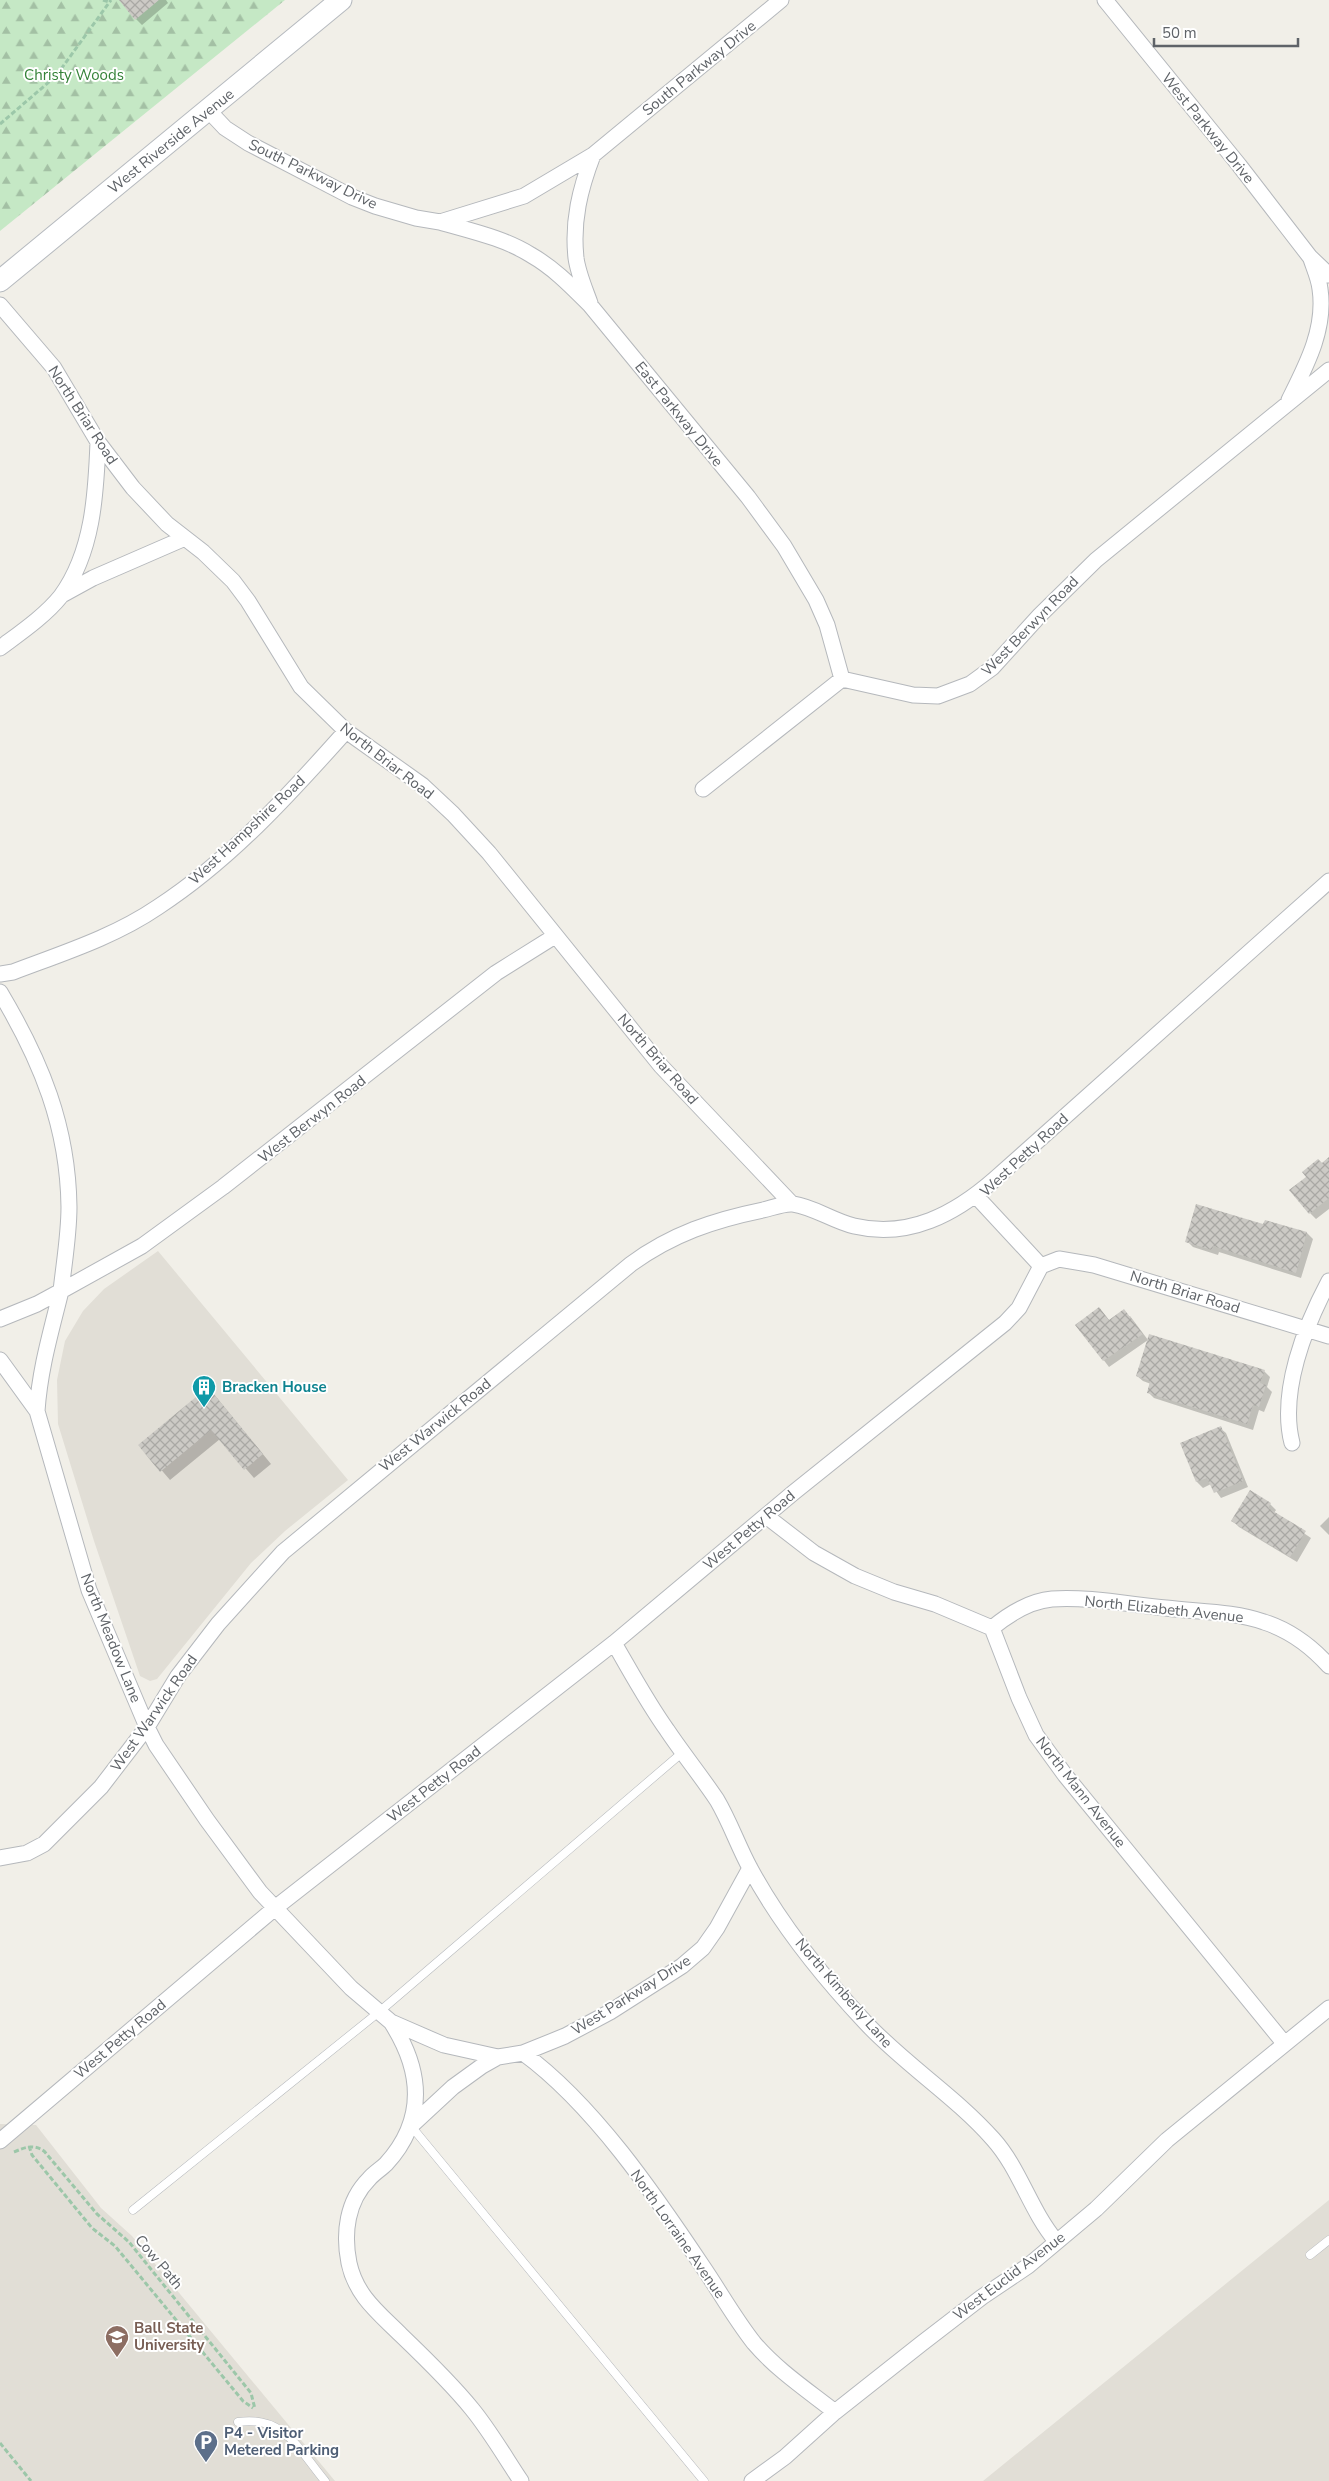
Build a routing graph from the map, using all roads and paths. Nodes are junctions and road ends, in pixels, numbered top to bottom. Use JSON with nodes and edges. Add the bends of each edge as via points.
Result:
{"nodes":[{"id":1,"x":103,"y":0,"type":"edge"},
{"id":2,"x":341,"y":0,"type":"edge"},
{"id":3,"x":781,"y":0,"type":"edge"},
{"id":4,"x":1105,"y":0,"type":"edge"},
{"id":5,"x":110,"y":1,"type":"edge"},
{"id":6,"x":208,"y":110,"type":"junction"},
{"id":7,"x":0,"y":124,"type":"edge"},
{"id":8,"x":593,"y":155,"type":"junction"},
{"id":9,"x":440,"y":222,"type":"junction"},
{"id":10,"x":1310,"y":257,"type":"junction"},
{"id":11,"x":1329,"y":275,"type":"edge"},
{"id":12,"x":0,"y":281,"type":"edge"},
{"id":13,"x":0,"y":305,"type":"edge"},
{"id":14,"x":590,"y":305,"type":"junction"},
{"id":15,"x":1329,"y":370,"type":"edge"},
{"id":16,"x":1287,"y":404,"type":"junction"},
{"id":17,"x":98,"y":442,"type":"junction"},
{"id":18,"x":185,"y":538,"type":"junction"},
{"id":19,"x":60,"y":596,"type":"junction"},
{"id":20,"x":0,"y":648,"type":"edge"},
{"id":21,"x":842,"y":679,"type":"junction"},
{"id":22,"x":346,"y":731,"type":"junction"},
{"id":23,"x":704,"y":789,"type":"dead end"},
{"id":24,"x":1329,"y":881,"type":"edge"},
{"id":25,"x":555,"y":936,"type":"junction"},
{"id":26,"x":0,"y":974,"type":"edge"},
{"id":27,"x":0,"y":992,"type":"edge"},
{"id":28,"x":976,"y":1196,"type":"junction"},
{"id":29,"x":792,"y":1204,"type":"junction"},
{"id":30,"x":1042,"y":1266,"type":"junction"},
{"id":31,"x":1329,"y":1281,"type":"edge"},
{"id":32,"x":61,"y":1291,"type":"junction"},
{"id":33,"x":0,"y":1319,"type":"edge"},
{"id":34,"x":1307,"y":1329,"type":"junction"},
{"id":35,"x":1329,"y":1336,"type":"edge"},
{"id":36,"x":0,"y":1360,"type":"edge"},
{"id":37,"x":38,"y":1411,"type":"junction"},
{"id":38,"x":1292,"y":1443,"type":"dead end"},
{"id":39,"x":766,"y":1516,"type":"junction"},
{"id":40,"x":992,"y":1628,"type":"junction"},
{"id":41,"x":614,"y":1642,"type":"junction"},
{"id":42,"x":1329,"y":1666,"type":"edge"},
{"id":43,"x":147,"y":1727,"type":"junction"},
{"id":44,"x":683,"y":1752,"type":"junction"},
{"id":45,"x":0,"y":1858,"type":"edge"},
{"id":46,"x":750,"y":1868,"type":"junction"},
{"id":47,"x":275,"y":1908,"type":"junction"},
{"id":48,"x":1329,"y":2008,"type":"edge"},
{"id":49,"x":378,"y":2012,"type":"junction"},
{"id":50,"x":391,"y":2022,"type":"junction"},
{"id":51,"x":1284,"y":2043,"type":"junction"},
{"id":52,"x":523,"y":2053,"type":"junction"},
{"id":53,"x":498,"y":2057,"type":"junction"},
{"id":54,"x":412,"y":2126,"type":"junction"},
{"id":55,"x":0,"y":2141,"type":"edge"},
{"id":56,"x":29,"y":2146,"type":"joint"},
{"id":57,"x":133,"y":2210,"type":"dead end"},
{"id":58,"x":1329,"y":2240,"type":"edge"},
{"id":59,"x":1056,"y":2241,"type":"junction"},
{"id":60,"x":1310,"y":2255,"type":"dead end"},
{"id":61,"x":835,"y":2412,"type":"junction"},
{"id":62,"x":238,"y":2422,"type":"dead end"},
{"id":63,"x":0,"y":2442,"type":"edge"},
{"id":64,"x":31,"y":2481,"type":"edge"},
{"id":65,"x":325,"y":2481,"type":"edge"},
{"id":66,"x":521,"y":2481,"type":"edge"},
{"id":67,"x":704,"y":2481,"type":"edge"},
{"id":68,"x":752,"y":2481,"type":"edge"}],
"edges":[{"from":1,"to":5,"type":"path"},
{"from":2,"to":6,"type":"street","name":"West Riverside Avenue"},
{"from":3,"to":8,"type":"street","name":"South Parkway Drive"},
{"from":4,"to":10,"type":"street","name":"West Parkway Drive"},
{"from":5,"to":7,"type":"path","via":[[56,76]]},
{"from":6,"to":9,"type":"street","name":"South Parkway Drive","via":[[248,143],[352,197],[416,218]]},
{"from":6,"to":12,"type":"street","name":"West Riverside Avenue"},
{"from":8,"to":9,"type":"street","name":"South Parkway Drive","via":[[524,196]]},
{"from":8,"to":14,"type":"street","name":"South Parkway Drive","via":[[580,188],[575,222],[576,260]]},
{"from":9,"to":14,"type":"street","name":"East Parkway Drive","via":[[506,242],[532,255],[564,279]]},
{"from":10,"to":11,"type":"street","name":"West Parkway Drive"},
{"from":10,"to":16,"type":"street","name":"West Parkway Drive","via":[[1320,289],[1319,322],[1310,356]]},
{"from":13,"to":17,"type":"street","name":"North Briar Road","via":[[54,368]]},
{"from":14,"to":21,"type":"street","name":"East Parkway Drive","via":[[748,497],[784,546],[827,625]]},
{"from":15,"to":16,"type":"street","name":"West Berwyn Road"},
{"from":16,"to":21,"type":"street","name":"West Berwyn Road","via":[[1096,560],[992,668],[970,684],[938,696],[912,695]]},
{"from":17,"to":18,"type":"street","name":"North Briar Road","via":[[133,488]]},
{"from":17,"to":19,"type":"street","via":[[92,520],[75,570]]},
{"from":18,"to":19,"type":"street"},
{"from":18,"to":22,"type":"street","name":"North Briar Road","via":[[233,581],[301,686]]},
{"from":19,"to":20,"type":"street","via":[[27,628]]},
{"from":21,"to":23,"type":"street"},
{"from":22,"to":25,"type":"street","name":"North Briar Road","via":[[422,785],[453,814],[489,853]]},
{"from":22,"to":26,"type":"street","name":"West Hampshire Road","via":[[292,792],[223,856],[158,908],[100,940]]},
{"from":24,"to":28,"type":"street","name":"West Petty Road"},
{"from":25,"to":29,"type":"street","name":"North Briar Road","via":[[661,1066]]},
{"from":25,"to":32,"type":"street","name":"West Berwyn Road","via":[[496,973],[223,1188],[142,1246]]},
{"from":27,"to":32,"type":"street","via":[[34,1054],[55,1107],[61,1132],[69,1210]]},
{"from":28,"to":29,"type":"street","via":[[930,1222],[892,1230],[854,1226]]},
{"from":28,"to":30,"type":"street","name":"West Petty Road"},
{"from":29,"to":43,"type":"street","name":"West Warwick Road","via":[[726,1217],[688,1230],[653,1248],[623,1270],[283,1552],[218,1624],[178,1676]]},
{"from":30,"to":34,"type":"street","name":"North Briar Road","via":[[1059,1259],[1077,1260]]},
{"from":30,"to":39,"type":"street","name":"West Petty Road","via":[[1019,1308],[1005,1323]]},
{"from":31,"to":34,"type":"street"},
{"from":32,"to":33,"type":"street","name":"West Berwyn Road"},
{"from":32,"to":37,"type":"street","via":[[39,1380]]},
{"from":34,"to":35,"type":"street","name":"North Briar Road"},
{"from":34,"to":38,"type":"street","via":[[1289,1394]]},
{"from":36,"to":37,"type":"street","name":"North Meadow Lane"},
{"from":37,"to":43,"type":"street","name":"North Meadow Lane","via":[[89,1590]]},
{"from":39,"to":40,"type":"street","via":[[814,1553],[855,1576]]},
{"from":39,"to":41,"type":"street","name":"West Petty Road"},
{"from":40,"to":42,"type":"street","name":"North Elizabeth Avenue","via":[[1020,1609],[1052,1599],[1242,1617],[1284,1630]]},
{"from":40,"to":51,"type":"street","name":"North Mann Avenue","via":[[1036,1735]]},
{"from":41,"to":44,"type":"street","name":"North Kimberly Lane","via":[[643,1694]]},
{"from":41,"to":47,"type":"street","name":"West Petty Road"},
{"from":43,"to":45,"type":"street","name":"West Warwick Road","via":[[101,1787],[56,1834],[28,1852]]},
{"from":43,"to":47,"type":"street","name":"North Meadow Lane","via":[[206,1820]]},
{"from":44,"to":46,"type":"street","name":"North Kimberly Lane","via":[[726,1815]]},
{"from":44,"to":49,"type":"lane"},
{"from":46,"to":52,"type":"street","name":"West Parkway Drive","via":[[717,1928],[703,1948],[682,1966],[610,2012],[565,2036]]},
{"from":46,"to":59,"type":"street","name":"North Kimberly Lane","via":[[801,1946],[865,2022],[995,2140],[1045,2228]]},
{"from":47,"to":49,"type":"street","name":"North Meadow Lane","via":[[325,1963]]},
{"from":47,"to":55,"type":"street","name":"West Petty Road"},
{"from":48,"to":51,"type":"street","name":"West Euclid Avenue"},
{"from":49,"to":50,"type":"street","name":"North Meadow Lane"},
{"from":49,"to":57,"type":"lane"},
{"from":50,"to":53,"type":"street","name":"West Parkway Drive","via":[[444,2045]]},
{"from":50,"to":54,"type":"street","via":[[412,2061],[416,2090]]},
{"from":51,"to":59,"type":"street","name":"West Euclid Avenue","via":[[1167,2140],[1096,2209]]},
{"from":52,"to":53,"type":"street","name":"West Parkway Drive"},
{"from":52,"to":61,"type":"street","name":"North Lorraine Avenue","via":[[547,2070],[603,2131],[754,2342],[792,2379]]},
{"from":53,"to":54,"type":"street","name":"West Parkway Drive","via":[[452,2087]]},
{"from":54,"to":66,"type":"street","via":[[386,2164],[368,2179],[356,2196],[347,2219],[349,2265],[370,2306],[472,2409]]},
{"from":54,"to":67,"type":"lane"},
{"from":56,"to":56,"type":"path","name":"Cow Path","via":[[44,2151],[97,2214],[129,2242],[251,2393],[255,2410],[243,2401],[115,2246],[92,2228],[32,2155]]},
{"from":58,"to":60,"type":"lane"},
{"from":59,"to":61,"type":"street","name":"West Euclid Avenue","via":[[1028,2266],[982,2296]]},
{"from":61,"to":68,"type":"street","name":"West Euclid Avenue","via":[[785,2457]]},
{"from":62,"to":65,"type":"lane","via":[[272,2424],[282,2429]]},
{"from":63,"to":64,"type":"path"}]}
